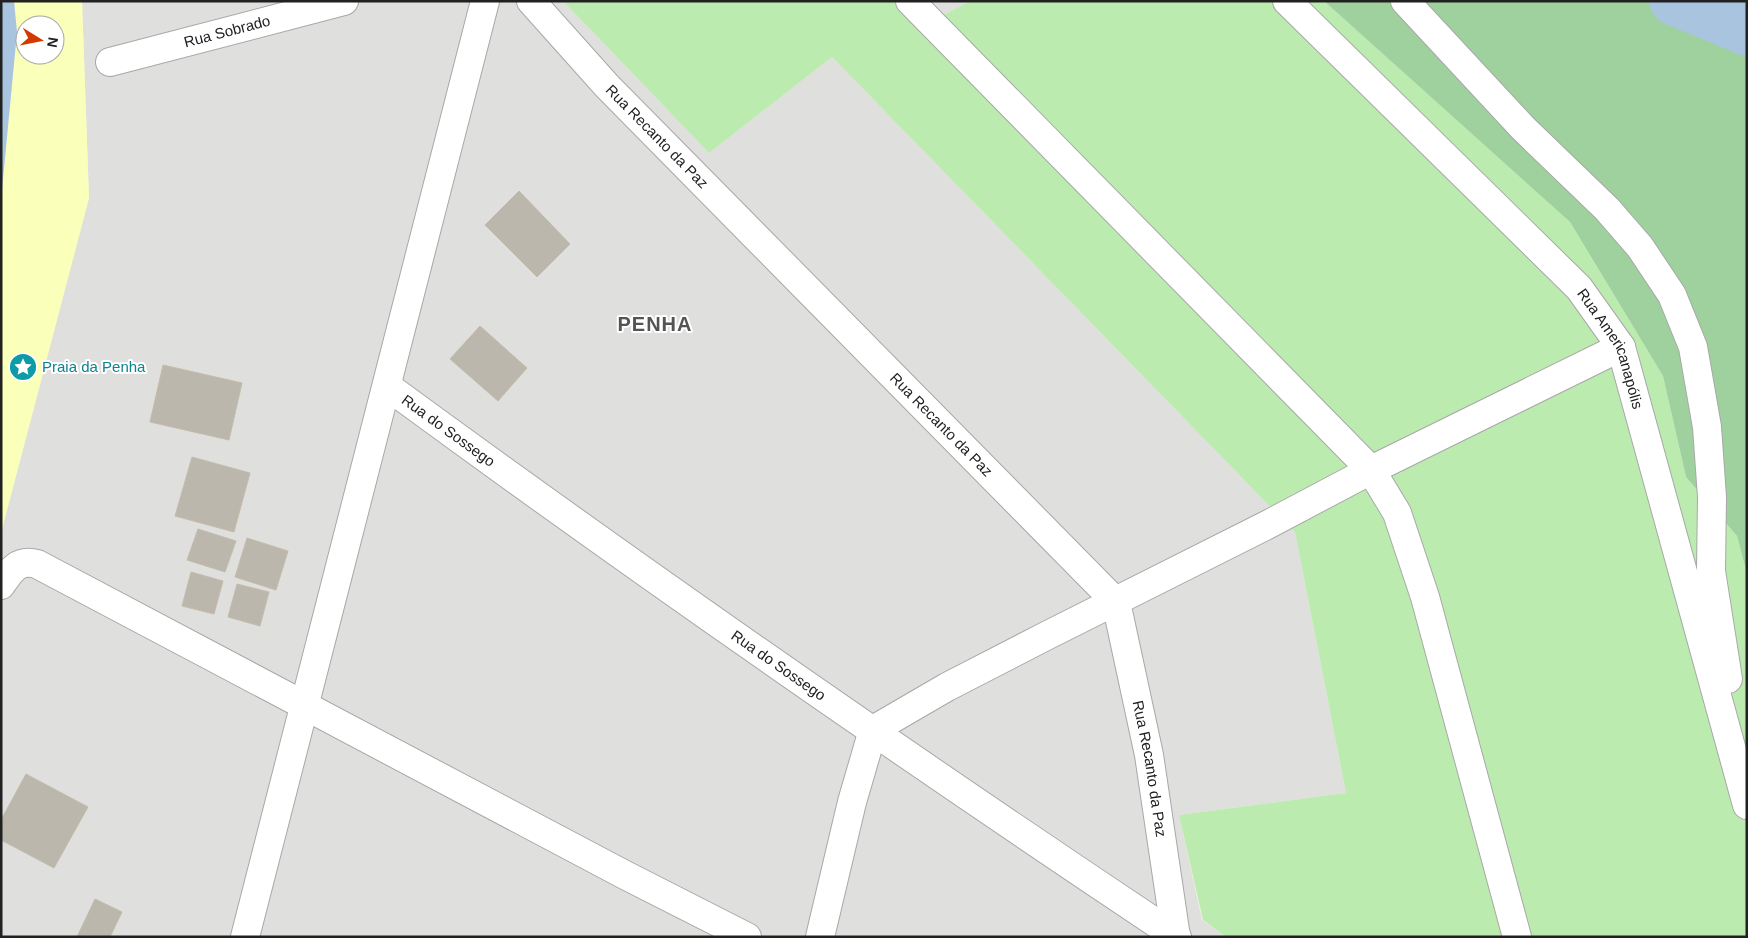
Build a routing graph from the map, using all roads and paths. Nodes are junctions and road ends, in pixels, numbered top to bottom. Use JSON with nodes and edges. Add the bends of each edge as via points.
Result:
{"nodes":[{"id":1,"x":344,"y":1,"type":"edge"},
{"id":2,"x":485,"y":1,"type":"edge"},
{"id":3,"x":530,"y":1,"type":"edge"},
{"id":4,"x":910,"y":1,"type":"edge"},
{"id":5,"x":1287,"y":1,"type":"edge"},
{"id":6,"x":1405,"y":1,"type":"edge"},
{"id":7,"x":110,"y":62,"type":"dead end"},
{"id":8,"x":1621,"y":347,"type":"junction"},
{"id":9,"x":387,"y":386,"type":"junction"},
{"id":10,"x":1371,"y":470,"type":"junction"},
{"id":11,"x":1,"y":585,"type":"edge"},
{"id":12,"x":1116,"y":602,"type":"junction"},
{"id":13,"x":304,"y":704,"type":"junction"},
{"id":14,"x":873,"y":730,"type":"junction"},
{"id":15,"x":1747,"y":742,"type":"edge"},
{"id":16,"x":1747,"y":805,"type":"edge"},
{"id":17,"x":245,"y":937,"type":"edge"},
{"id":18,"x":747,"y":937,"type":"edge"},
{"id":19,"x":820,"y":937,"type":"edge"},
{"id":20,"x":1176,"y":937,"type":"edge"},
{"id":21,"x":1517,"y":937,"type":"edge"}],
"edges":[{"from":1,"to":7,"type":"street","name":"Rua Sobrado"},
{"from":2,"to":9,"type":"street"},
{"from":3,"to":12,"type":"street","name":"Rua Recanto da Paz","via":[[607,86]]},
{"from":4,"to":10,"type":"street"},
{"from":5,"to":8,"type":"street","name":"Rua Americanapólis","via":[[1579,288]]},
{"from":6,"to":15,"type":"street","via":[[1523,128],[1607,209],[1640,247],[1672,295],[1693,347],[1708,427],[1712,497],[1711,570],[1730,686]]},
{"from":8,"to":10,"type":"street"},
{"from":8,"to":16,"type":"street","name":"Rua Americanapólis"},
{"from":9,"to":13,"type":"street"},
{"from":9,"to":14,"type":"street","name":"Rua do Sossego","via":[[530,491]]},
{"from":10,"to":12,"type":"street"},
{"from":10,"to":21,"type":"street","via":[[1397,512],[1425,597]]},
{"from":11,"to":13,"type":"street","via":[[19,564],[37,564]]},
{"from":12,"to":14,"type":"street","via":[[947,686]]},
{"from":12,"to":20,"type":"street","name":"Rua Recanto da Paz","via":[[1149,755]]},
{"from":13,"to":17,"type":"street"},
{"from":13,"to":18,"type":"street"},
{"from":14,"to":19,"type":"street"},
{"from":14,"to":20,"type":"street","name":"Rua do Sossego"}]}
